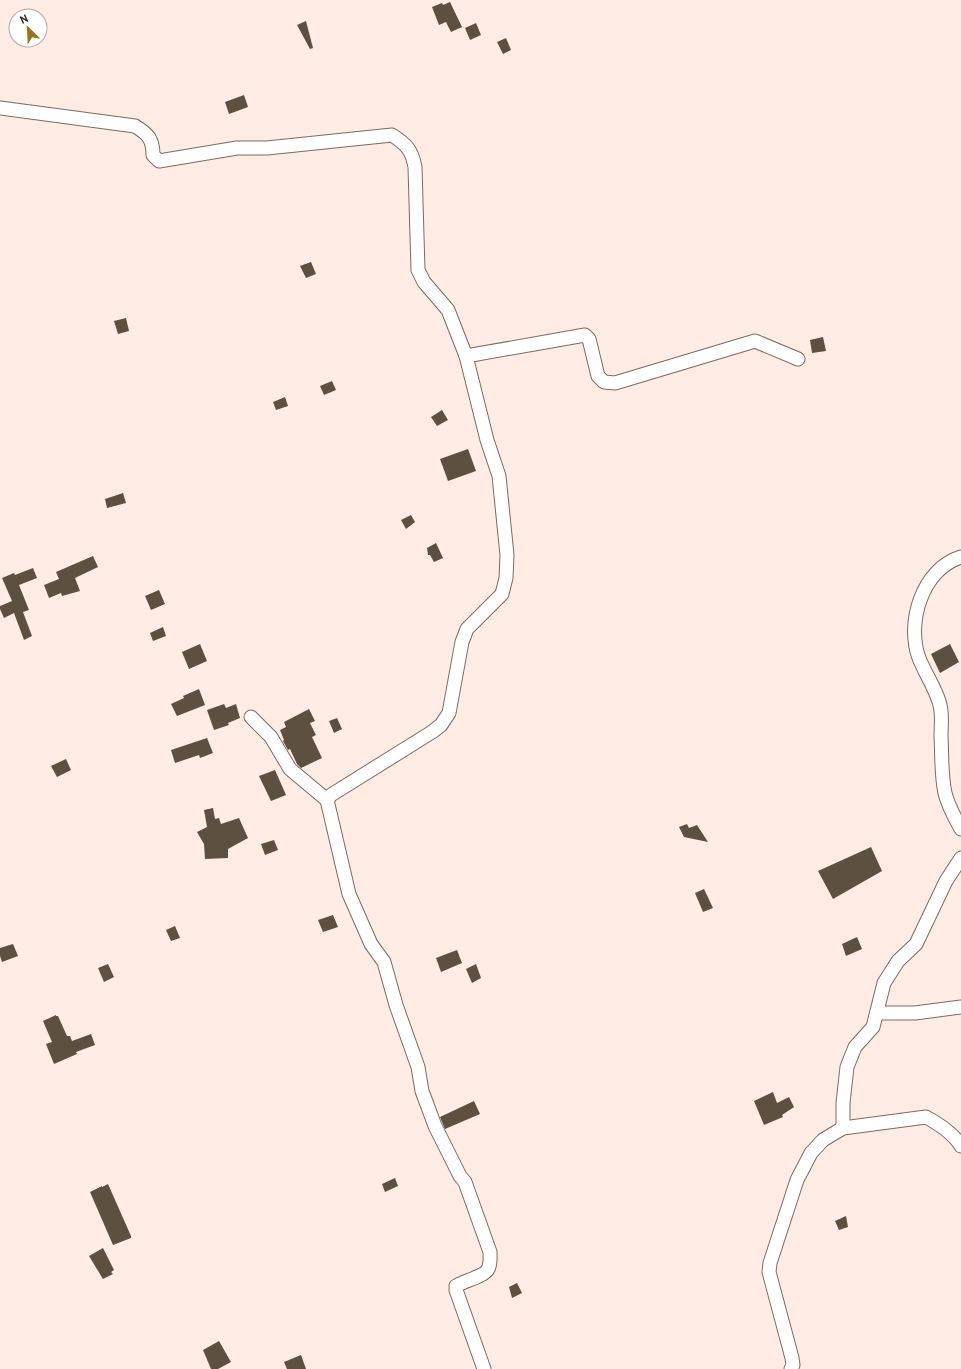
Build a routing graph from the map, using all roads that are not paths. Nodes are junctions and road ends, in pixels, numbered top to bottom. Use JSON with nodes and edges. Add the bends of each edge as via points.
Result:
{"nodes":[{"id":1,"x":0,"y":108,"type":"edge"},
{"id":2,"x":466,"y":356,"type":"junction"},
{"id":3,"x":798,"y":359,"type":"dead end"},
{"id":4,"x":961,"y":556,"type":"edge"},
{"id":5,"x":251,"y":717,"type":"dead end"},
{"id":6,"x":327,"y":800,"type":"junction"},
{"id":7,"x":961,"y":829,"type":"edge"},
{"id":8,"x":961,"y":858,"type":"edge"},
{"id":9,"x":961,"y":1007,"type":"edge"},
{"id":10,"x":877,"y":1013,"type":"junction"},
{"id":11,"x":843,"y":1128,"type":"junction"},
{"id":12,"x":961,"y":1146,"type":"edge"},
{"id":13,"x":484,"y":1369,"type":"edge"},
{"id":14,"x":791,"y":1369,"type":"edge"}],
"edges":[{"from":1,"to":2,"type":"street","via":[[135,126],[151,139],[153,155],[159,161],[237,148],[267,148],[392,135],[413,155],[418,270],[424,282],[448,310]]},
{"from":2,"to":3,"type":"street","via":[[585,335],[589,338],[598,376],[604,382],[615,383],[755,341]]},
{"from":2,"to":6,"type":"street","via":[[487,440],[499,476],[508,555],[502,594],[467,629],[462,642],[449,713],[441,725]]},
{"from":4,"to":7,"type":"street","via":[[935,573],[918,604],[915,644],[941,710],[945,794]]},
{"from":5,"to":6,"type":"street","via":[[271,737],[290,769]]},
{"from":6,"to":13,"type":"street","via":[[349,894],[371,944],[384,962],[418,1068],[422,1091],[435,1126],[465,1182],[490,1252],[488,1270],[456,1286]]},
{"from":8,"to":10,"type":"street","via":[[946,882],[916,944],[898,961],[884,983]]},
{"from":9,"to":10,"type":"street","via":[[915,1013]]},
{"from":10,"to":11,"type":"street","via":[[873,1027],[855,1047],[847,1067]]},
{"from":11,"to":12,"type":"street","via":[[926,1117],[936,1122]]},
{"from":11,"to":14,"type":"street","via":[[823,1140],[812,1153],[797,1180],[768,1272],[792,1358]]}]}
